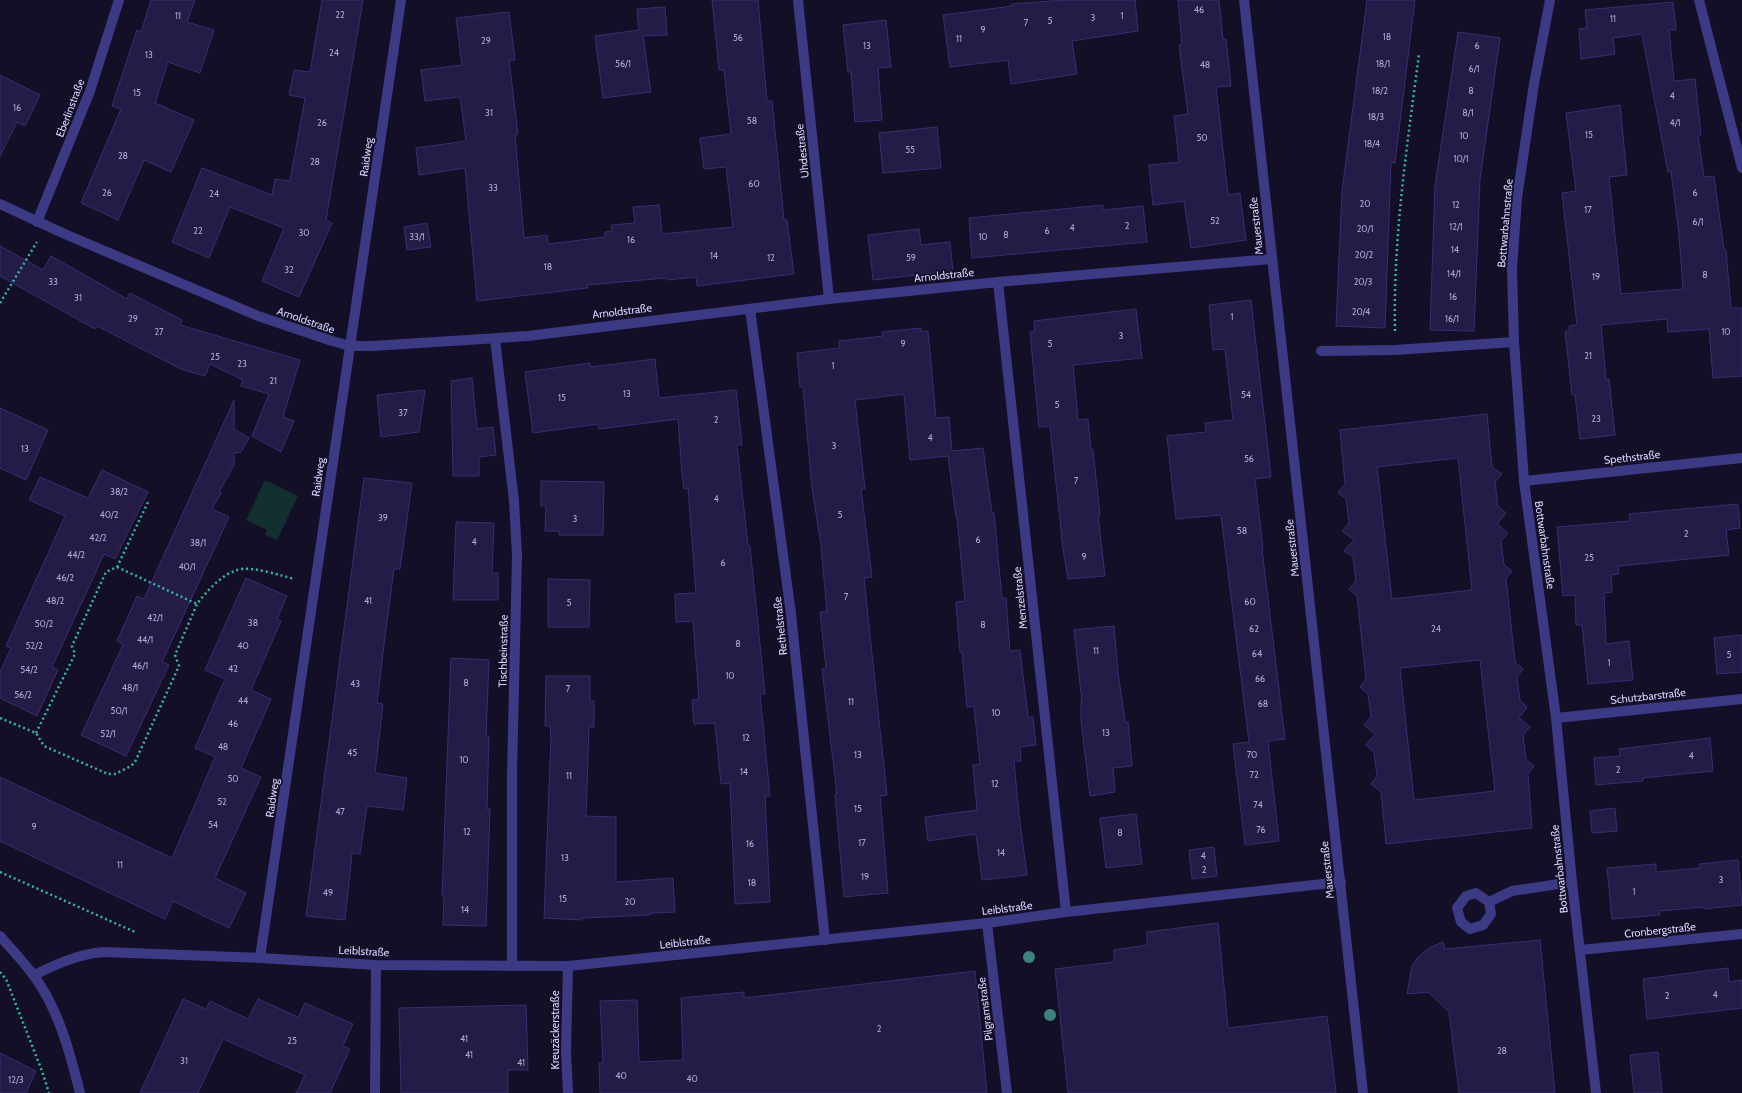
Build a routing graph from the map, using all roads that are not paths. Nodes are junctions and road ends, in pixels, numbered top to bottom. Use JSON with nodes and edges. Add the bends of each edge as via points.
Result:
{"nodes":[{"id":1,"x":119,"y":0,"type":"edge"},
{"id":2,"x":401,"y":0,"type":"edge"},
{"id":3,"x":798,"y":0,"type":"edge"},
{"id":4,"x":1244,"y":0,"type":"edge"},
{"id":5,"x":1550,"y":0,"type":"edge"},
{"id":6,"x":1699,"y":0,"type":"edge"},
{"id":7,"x":1742,"y":168,"type":"edge"},
{"id":8,"x":0,"y":204,"type":"edge"},
{"id":9,"x":37,"y":222,"type":"junction"},
{"id":10,"x":1272,"y":259,"type":"junction"},
{"id":11,"x":998,"y":282,"type":"junction"},
{"id":12,"x":829,"y":299,"type":"junction"},
{"id":13,"x":750,"y":309,"type":"junction"},
{"id":14,"x":495,"y":339,"type":"junction"},
{"id":15,"x":1514,"y":342,"type":"junction"},
{"id":16,"x":350,"y":346,"type":"junction"},
{"id":17,"x":1321,"y":351,"type":"dead end"},
{"id":18,"x":1742,"y":458,"type":"edge"},
{"id":19,"x":1524,"y":481,"type":"junction"},
{"id":20,"x":1742,"y":699,"type":"edge"},
{"id":21,"x":1556,"y":718,"type":"junction"},
{"id":22,"x":1341,"y":882,"type":"junction"},
{"id":23,"x":1572,"y":882,"type":"junction"},
{"id":24,"x":1490,"y":902,"type":"dead end"},
{"id":25,"x":1066,"y":912,"type":"junction"},
{"id":26,"x":987,"y":923,"type":"junction"},
{"id":27,"x":1742,"y":934,"type":"edge"},
{"id":28,"x":0,"y":936,"type":"edge"},
{"id":29,"x":824,"y":940,"type":"junction"},
{"id":30,"x":1580,"y":950,"type":"junction"},
{"id":31,"x":260,"y":958,"type":"junction"},
{"id":32,"x":376,"y":965,"type":"junction"},
{"id":33,"x":512,"y":966,"type":"junction"},
{"id":34,"x":568,"y":966,"type":"junction"},
{"id":35,"x":34,"y":976,"type":"junction"},
{"id":36,"x":80,"y":1093,"type":"edge"},
{"id":37,"x":375,"y":1093,"type":"edge"},
{"id":38,"x":568,"y":1093,"type":"edge"},
{"id":39,"x":1007,"y":1093,"type":"edge"},
{"id":40,"x":1363,"y":1093,"type":"edge"},
{"id":41,"x":1596,"y":1093,"type":"edge"}],
"edges":[{"from":1,"to":9,"type":"street","name":"Eberlinstraße","via":[[90,91]]},
{"from":2,"to":16,"type":"street","name":"Raidweg"},
{"from":3,"to":12,"type":"street","name":"Uhdestraße"},
{"from":4,"to":10,"type":"street","name":"Mauerstraße"},
{"from":5,"to":15,"type":"street","name":"Bottwarbahnstraße","via":[[1517,198],[1512,269]]},
{"from":6,"to":7,"type":"street"},
{"from":8,"to":9,"type":"street","name":"Arnoldstraße"},
{"from":9,"to":16,"type":"street","name":"Arnoldstraße","via":[[258,316]]},
{"from":10,"to":11,"type":"street","name":"Arnoldstraße"},
{"from":10,"to":22,"type":"street","name":"Mauerstraße"},
{"from":11,"to":12,"type":"street","name":"Arnoldstraße"},
{"from":11,"to":25,"type":"street","name":"Menzelstraße"},
{"from":12,"to":13,"type":"street","name":"Arnoldstraße"},
{"from":13,"to":14,"type":"street","name":"Arnoldstraße"},
{"from":13,"to":29,"type":"street","name":"Rethelstraße","via":[[791,614]]},
{"from":14,"to":16,"type":"street","name":"Arnoldstraße"},
{"from":14,"to":33,"type":"street","name":"Tischbeinstraße","via":[[514,501],[517,555],[512,774]]},
{"from":15,"to":17,"type":"street","via":[[1395,350]]},
{"from":15,"to":19,"type":"street","name":"Bottwarbahnstraße"},
{"from":16,"to":31,"type":"street","name":"Raidweg"},
{"from":18,"to":19,"type":"street","name":"Spethstraße"},
{"from":19,"to":21,"type":"street","name":"Bottwarbahnstraße"},
{"from":20,"to":21,"type":"street","name":"Schutzbarstraße"},
{"from":21,"to":23,"type":"street","name":"Bottwarbahnstraße"},
{"from":22,"to":25,"type":"street","name":"Leiblstraße"},
{"from":22,"to":40,"type":"street","name":"Mauerstraße"},
{"from":23,"to":24,"type":"street","via":[[1512,891]]},
{"from":23,"to":30,"type":"street","name":"Bottwarbahnstraße"},
{"from":25,"to":26,"type":"street","name":"Leiblstraße"},
{"from":26,"to":29,"type":"street","name":"Leiblstraße"},
{"from":26,"to":39,"type":"street","name":"Pilgramstraße"},
{"from":27,"to":30,"type":"street","name":"Cronbergstraße"},
{"from":28,"to":35,"type":"street"},
{"from":29,"to":34,"type":"street","name":"Leiblstraße"},
{"from":30,"to":41,"type":"street","name":"Bottwarbahnstraße"},
{"from":31,"to":32,"type":"street","name":"Leiblstraße"},
{"from":31,"to":35,"type":"street","name":"Leiblstraße","via":[[104,952],[74,957]]},
{"from":32,"to":33,"type":"street","name":"Leiblstraße"},
{"from":32,"to":37,"type":"street"},
{"from":33,"to":34,"type":"street","name":"Leiblstraße"},
{"from":34,"to":38,"type":"street","name":"Kreuzäckerstraße"},
{"from":35,"to":36,"type":"street","via":[[50,1001],[70,1054]]}]}
